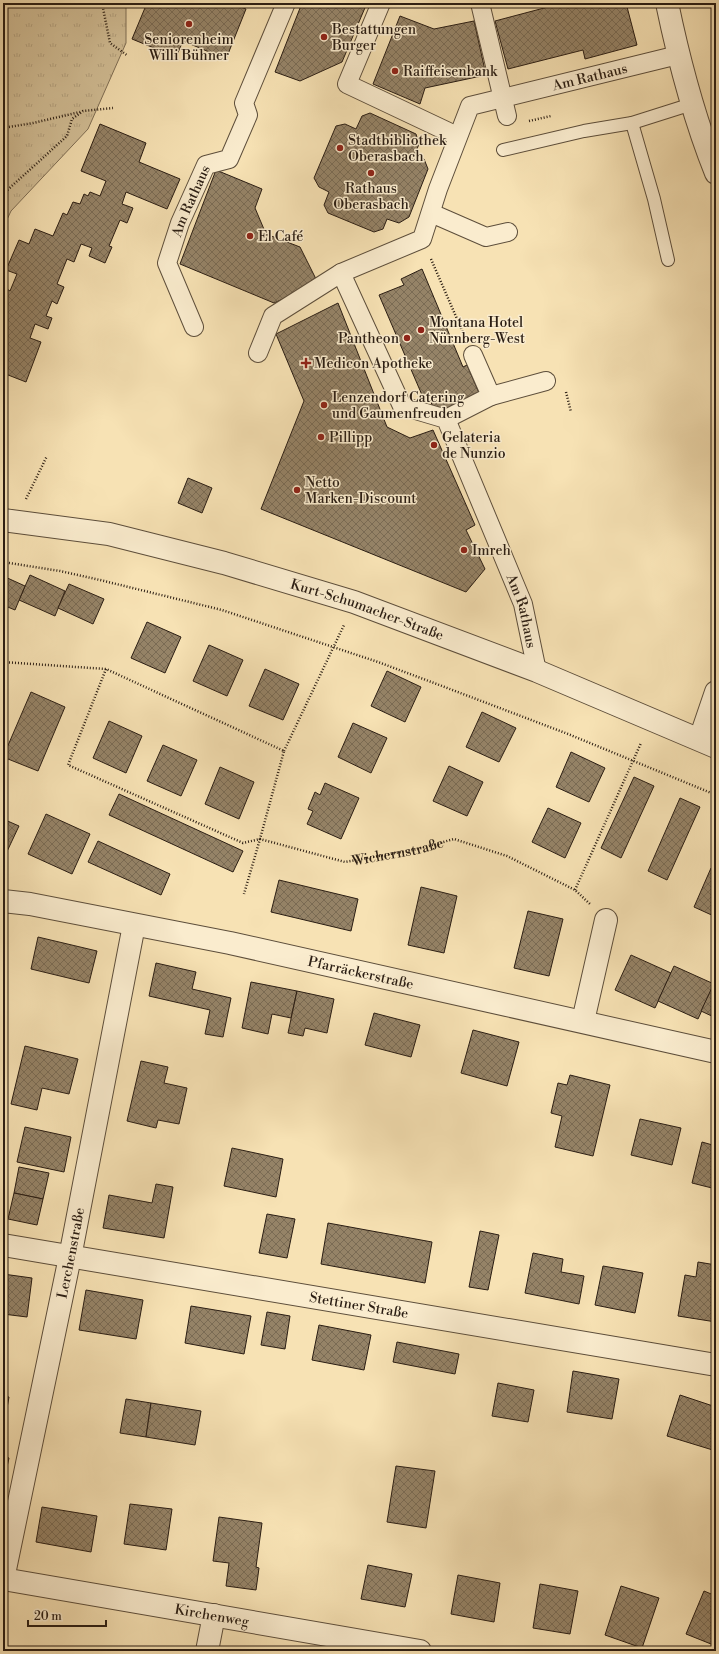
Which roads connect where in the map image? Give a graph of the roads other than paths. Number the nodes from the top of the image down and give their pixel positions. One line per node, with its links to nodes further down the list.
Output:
1 (286, 3): 17 (street, Am Rathaus)
2 (381, 3): 10 (street)
3 (480, 3): 6 (street)
4 (666, 3): 5 (street)
5 (678, 55): 6 (street, Am Rathaus); 7 (street)
6 (502, 98): 8 (street); 10 (street, Am Rathaus)
7 (692, 104): 9 (lane); 12 (street)
8 (507, 116)
9 (632, 123): 11 (lane); 15 (lane)
10 (457, 136): 13 (street, Am Rathaus)
11 (503, 150)
12 (716, 173)
13 (431, 213): 14 (street); 16 (street, Am Rathaus)
14 (508, 232)
15 (668, 260)
16 (341, 273): 18 (street); 22 (street)
17 (194, 327)
18 (258, 353)
19 (473, 355): 21 (street)
20 (546, 381): 21 (street)
21 (491, 396): 22 (street)
22 (446, 419): 24 (street, Am Rathaus)
23 (10, 521): 24 (street, Kurt-Schumacher-Straße)
24 (537, 671): 26 (street, Kurt-Schumacher-Straße)
25 (716, 692): 26 (street)
26 (708, 743)
27 (3, 901): 29 (street, Pfarräckerstraße)
28 (606, 920): 30 (street)
29 (134, 925): 30 (street, Pfarräckerstraße); 33 (street, Lerchenstraße)
30 (583, 1021): 31 (street, Pfarräckerstraße)
31 (716, 1052)
32 (3, 1245): 33 (street, Stettiner Straße)
33 (70, 1257): 34 (street, Stettiner Straße); 35 (street, Lerchenstraße)
34 (716, 1365)
35 (3, 1579): 36 (street, Kirchenweg)
36 (214, 1615): 37 (street); 38 (street, Kirchenweg)
37 (208, 1651)
38 (420, 1651)

